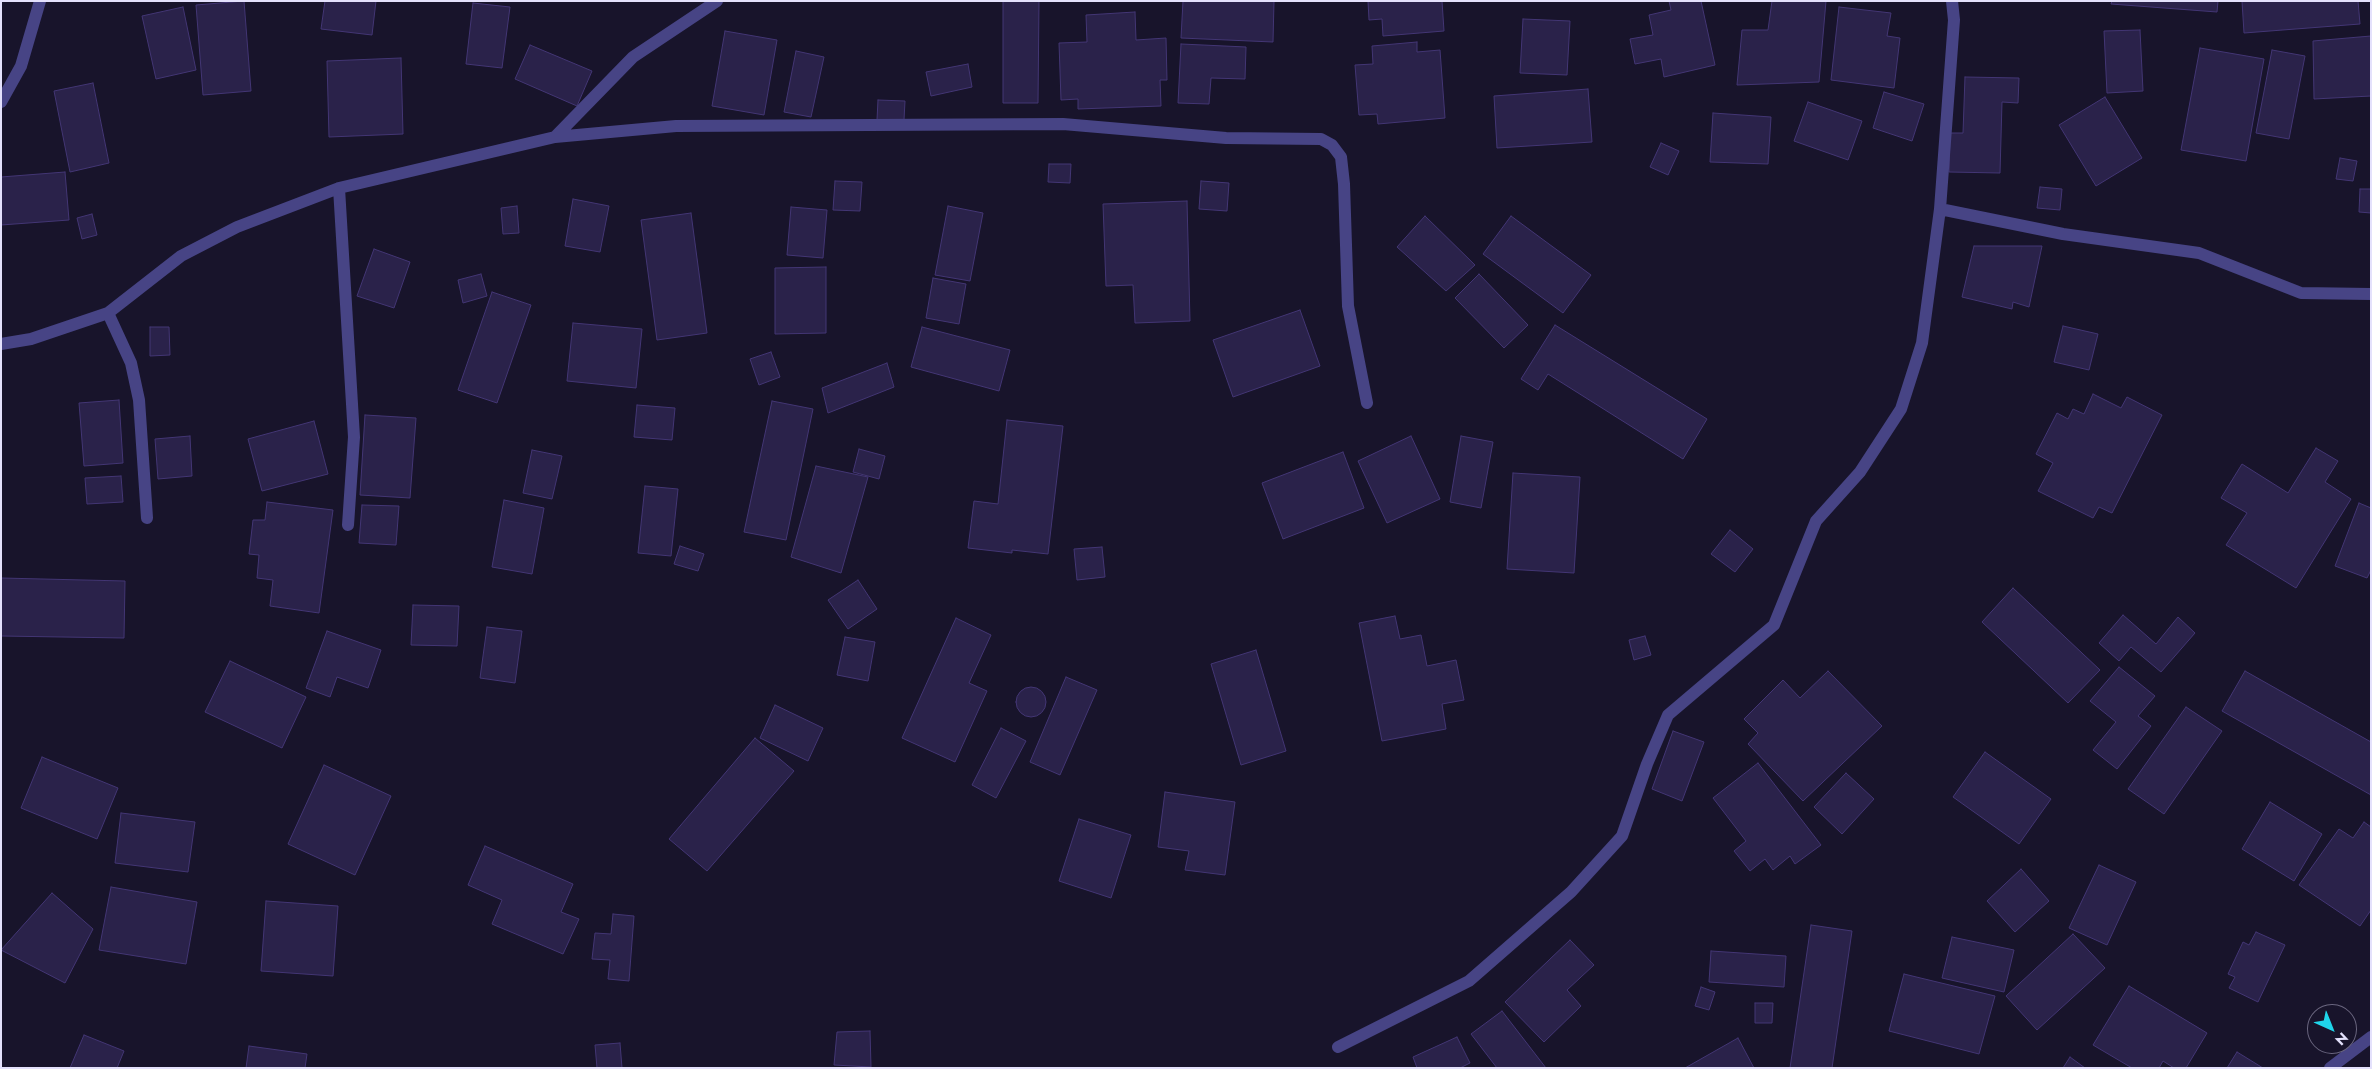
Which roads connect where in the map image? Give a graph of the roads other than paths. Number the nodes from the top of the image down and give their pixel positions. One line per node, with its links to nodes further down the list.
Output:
1 (40, 1): 4 (street)
2 (717, 1): 5 (street)
3 (1952, 1): 7 (street)
4 (1, 102)
5 (555, 138): 6 (street); 11 (street)
6 (339, 188): 9 (street); 13 (street)
7 (1940, 209): 8 (street); 15 (street)
8 (2371, 294)
9 (108, 313): 10 (street); 12 (street)
10 (1, 344)
11 (1367, 403)
12 (147, 518)
13 (348, 525)
14 (2371, 1037): 16 (street)
15 (1338, 1047)
16 (2330, 1068)

